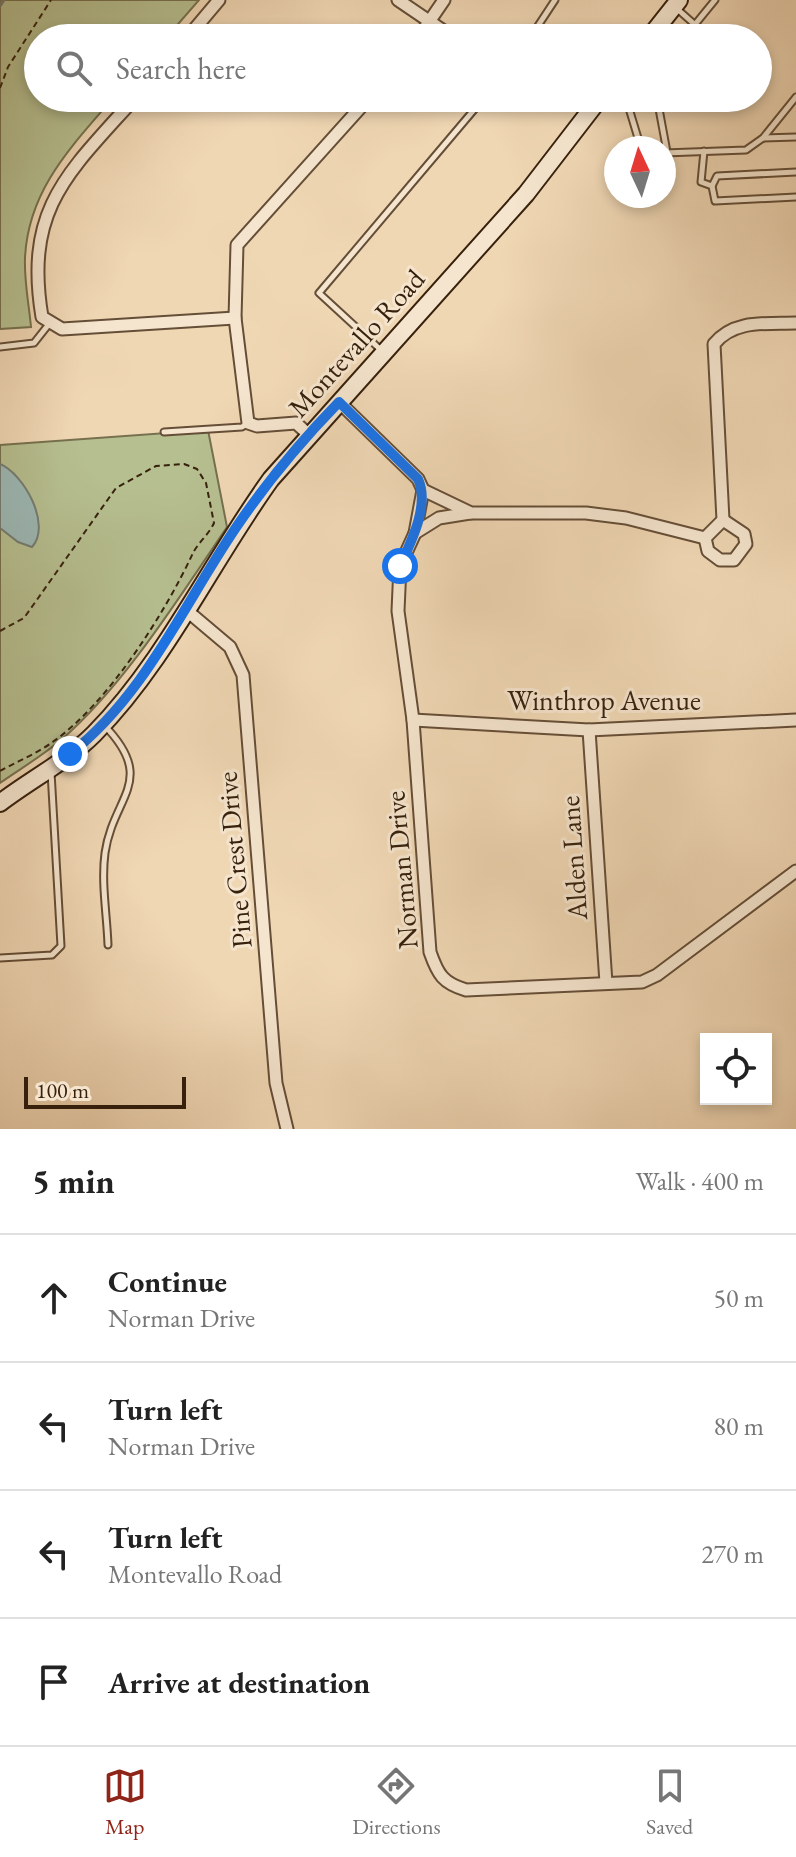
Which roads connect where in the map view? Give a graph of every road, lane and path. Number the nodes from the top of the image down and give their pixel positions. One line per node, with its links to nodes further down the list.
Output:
1 (51, 0): 10 (path)
2 (219, 0): 11 (street)
3 (398, 0): 8 (street)
4 (444, 0): 8 (street)
5 (555, 0): 14 (lane)
6 (715, 0): 9 (lane)
7 (676, 3): 9 (lane); 15 (main road)
8 (429, 21): 12 (street); 13 (street)
9 (693, 23)
10 (36, 24)
11 (199, 24)
12 (427, 24)
13 (433, 24)
14 (539, 24)
15 (660, 24)
16 (24, 42): 17 (path)
17 (0, 88)
18 (796, 97): 19 (lane)
19 (788, 107): 20 (lane); 30 (lane)
20 (796, 107)
21 (123, 112): 38 (street)
22 (356, 112): 36 (street)
23 (472, 112): 40 (lane)
24 (584, 112): 40 (main road, Montevallo Road)
25 (630, 112): 27 (lane)
26 (659, 112): 28 (lane)
27 (637, 136)
28 (663, 136)
29 (796, 137): 30 (lane)
30 (763, 138): 31 (lane)
31 (704, 151): 32 (lane); 34 (lane)
32 (676, 152)
33 (796, 172): 34 (lane)
34 (712, 186): 35 (lane)
35 (796, 197)
36 (235, 318): 38 (street); 42 (street)
37 (796, 323): 47 (street)
38 (49, 324): 39 (lane)
39 (0, 347)
40 (382, 351): 41 (main road, Montevallo Road)
41 (339, 402): 44 (main road, Montevallo Road); 45 (street)
42 (248, 423): 43 (lane); 44 (street)
43 (164, 432)
44 (308, 434): 50 (main road, Montevallo Road)
45 (423, 490): 46 (street); 48 (street, Norman Drive)
46 (471, 513): 48 (street); 49 (street)
47 (723, 520): 49 (street); 49 (street)
48 (415, 533): 52 (street, Norman Drive)
49 (705, 538)
50 (185, 609): 54 (main road, Montevallo Road); 63 (street, Pine Crest Drive)
51 (0, 631): 57 (path)
52 (413, 720): 55 (street, Winthrop Avenue); 62 (street, Norman Drive)
53 (796, 720): 55 (street, Winthrop Avenue)
54 (103, 724): 56 (main road, Montevallo Road); 60 (lane)
55 (589, 730): 62 (street, Alden Lane)
56 (50, 767): 58 (main road, Montevallo Road); 61 (lane)
57 (0, 771)
58 (0, 803)
59 (796, 871): 62 (street, Norman Drive)
60 (108, 945)
61 (0, 958)
62 (606, 983)
63 (287, 1129)

